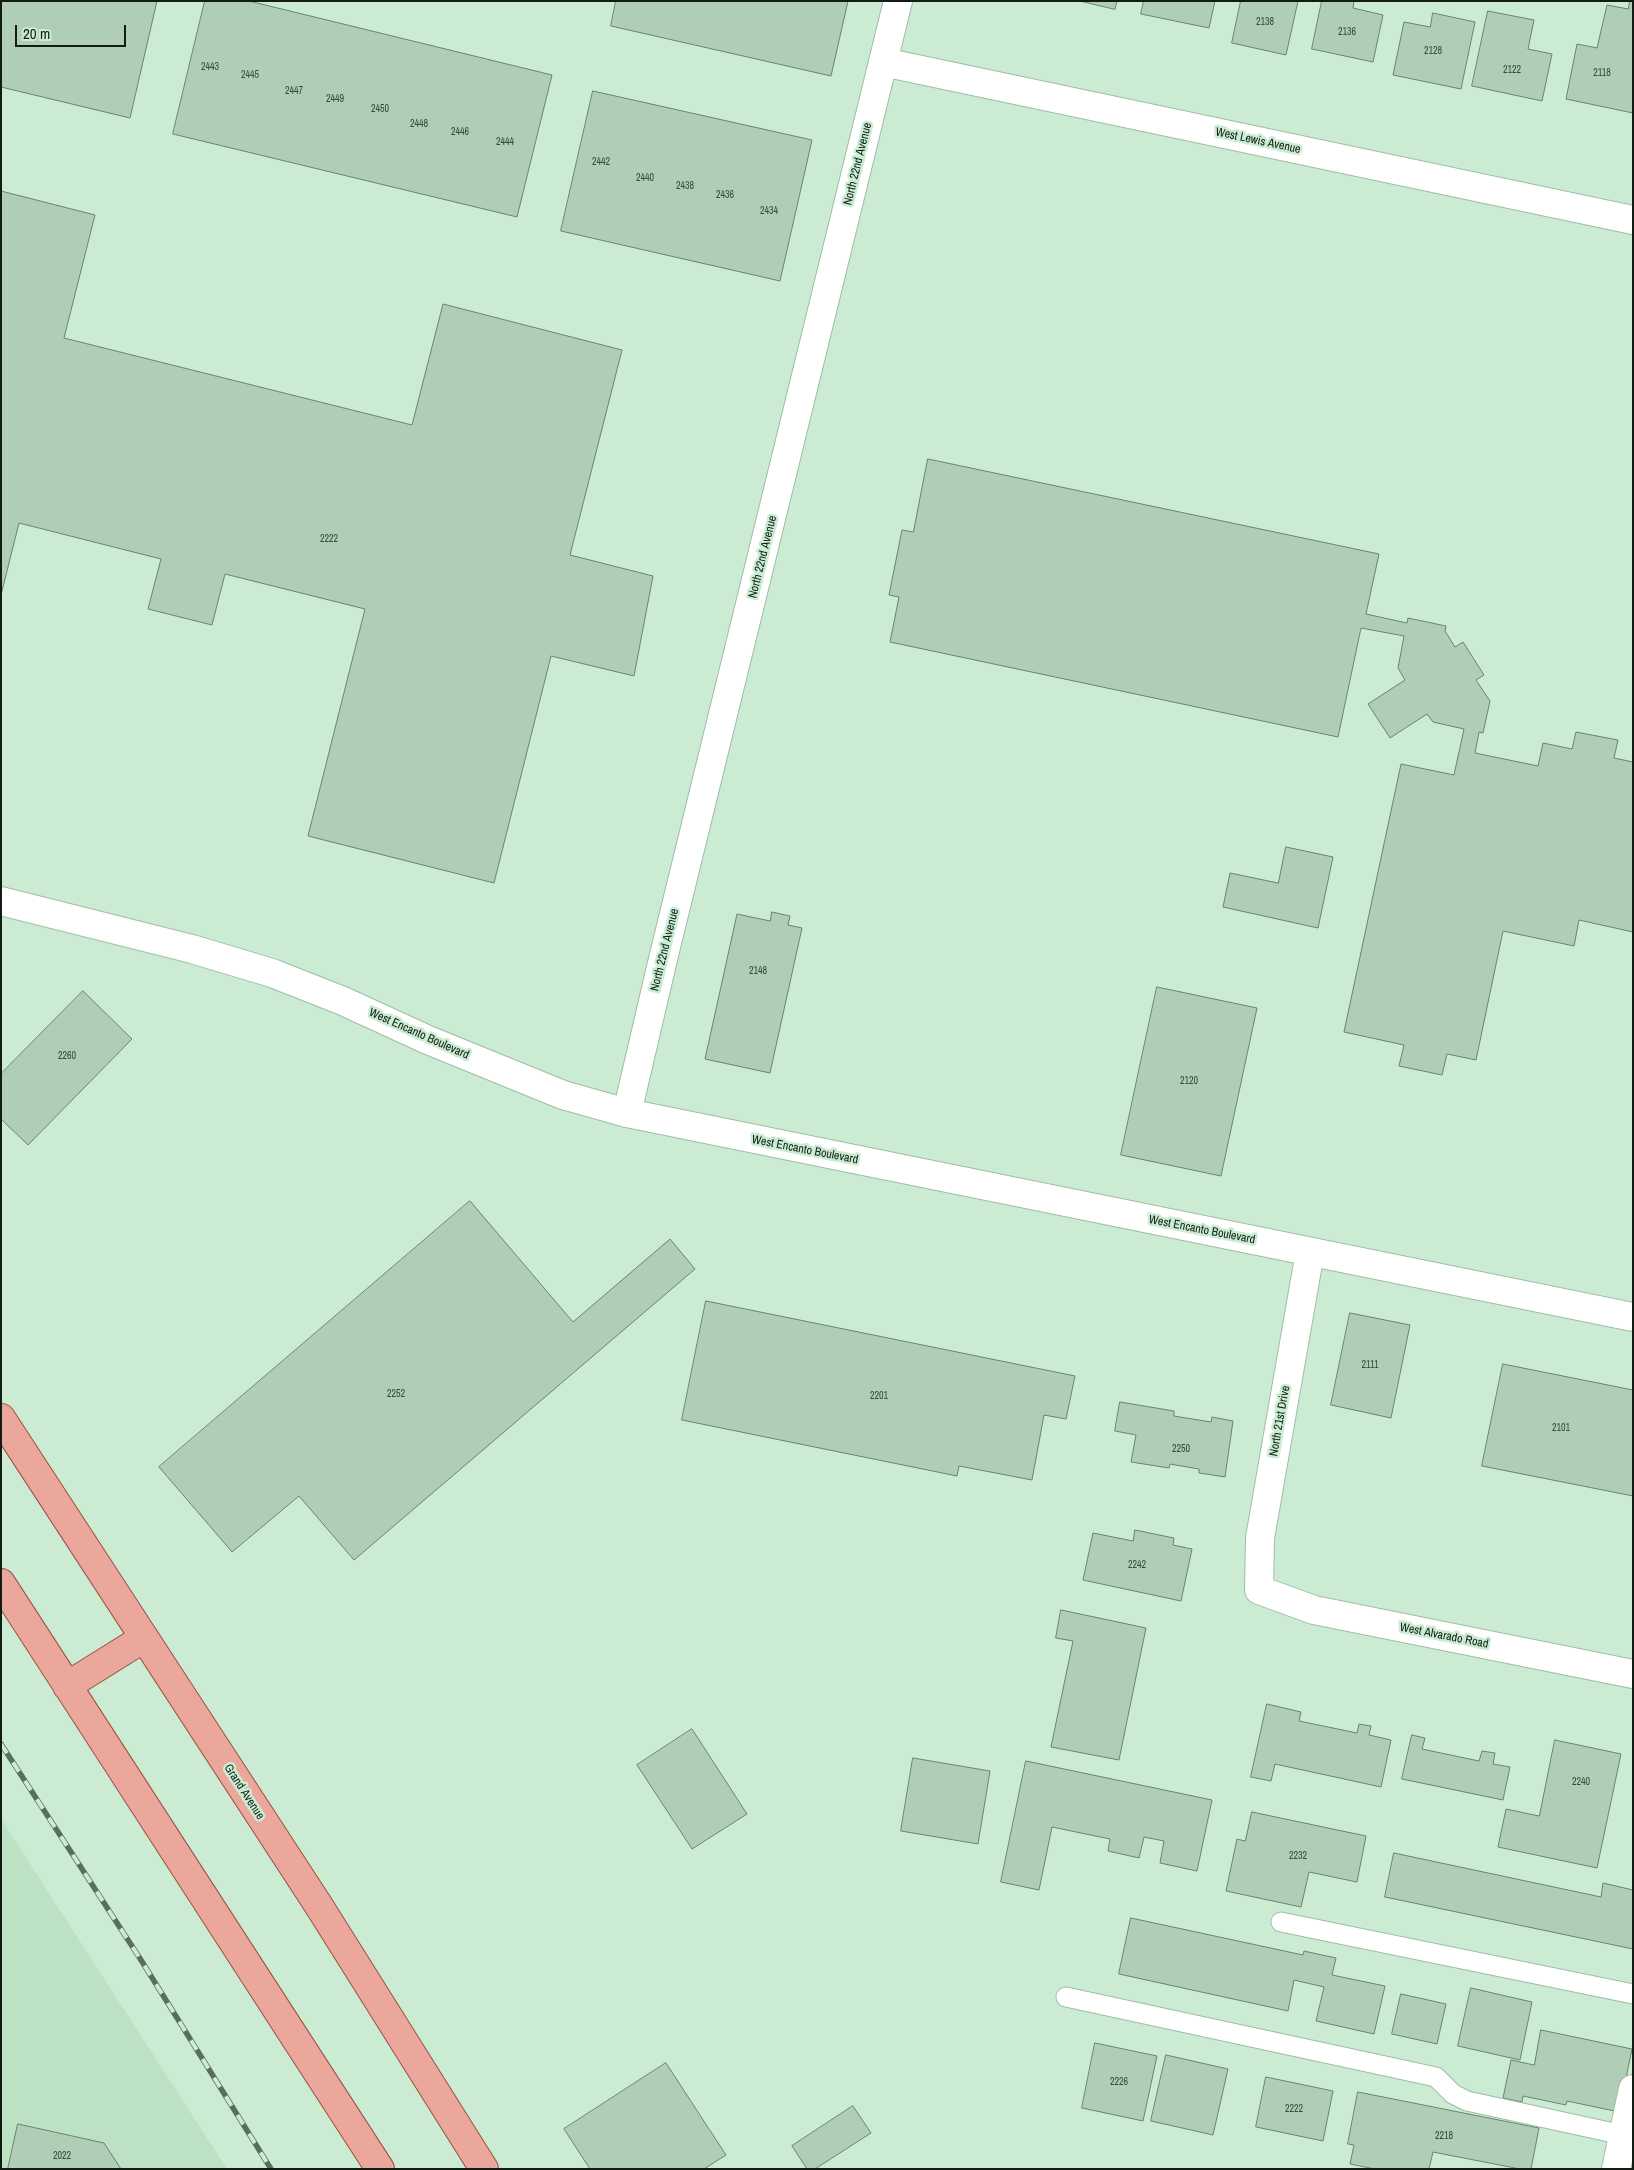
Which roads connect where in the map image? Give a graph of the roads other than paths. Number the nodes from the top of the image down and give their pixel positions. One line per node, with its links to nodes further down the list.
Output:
1 (898, 1): 2 (street, North 22nd Avenue)
2 (883, 62): 3 (street, West Lewis Avenue); 5 (street, North 22nd Avenue)
3 (1633, 220)
4 (1, 901): 5 (street, West Encanto Boulevard)
5 (627, 1113): 6 (street, West Encanto Boulevard)
6 (1310, 1252): 7 (street, West Encanto Boulevard); 10 (street, North 21st Drive)
7 (1633, 1317)
8 (1, 1418): 11 (main road, Grand Avenue)
9 (1, 1582): 13 (main road)
10 (1259, 1590): 12 (street, West Alvarado Road)
11 (144, 1638): 13 (main road); 20 (main road, Grand Avenue)
12 (1633, 1674)
13 (67, 1686): 19 (main road)
14 (1281, 1922): 15 (lane)
15 (1633, 1994)
16 (1066, 1997): 18 (lane)
17 (1633, 2089): 18 (street)
18 (1623, 2135): 21 (street)
19 (380, 2169)
20 (484, 2169)
21 (1616, 2169)

